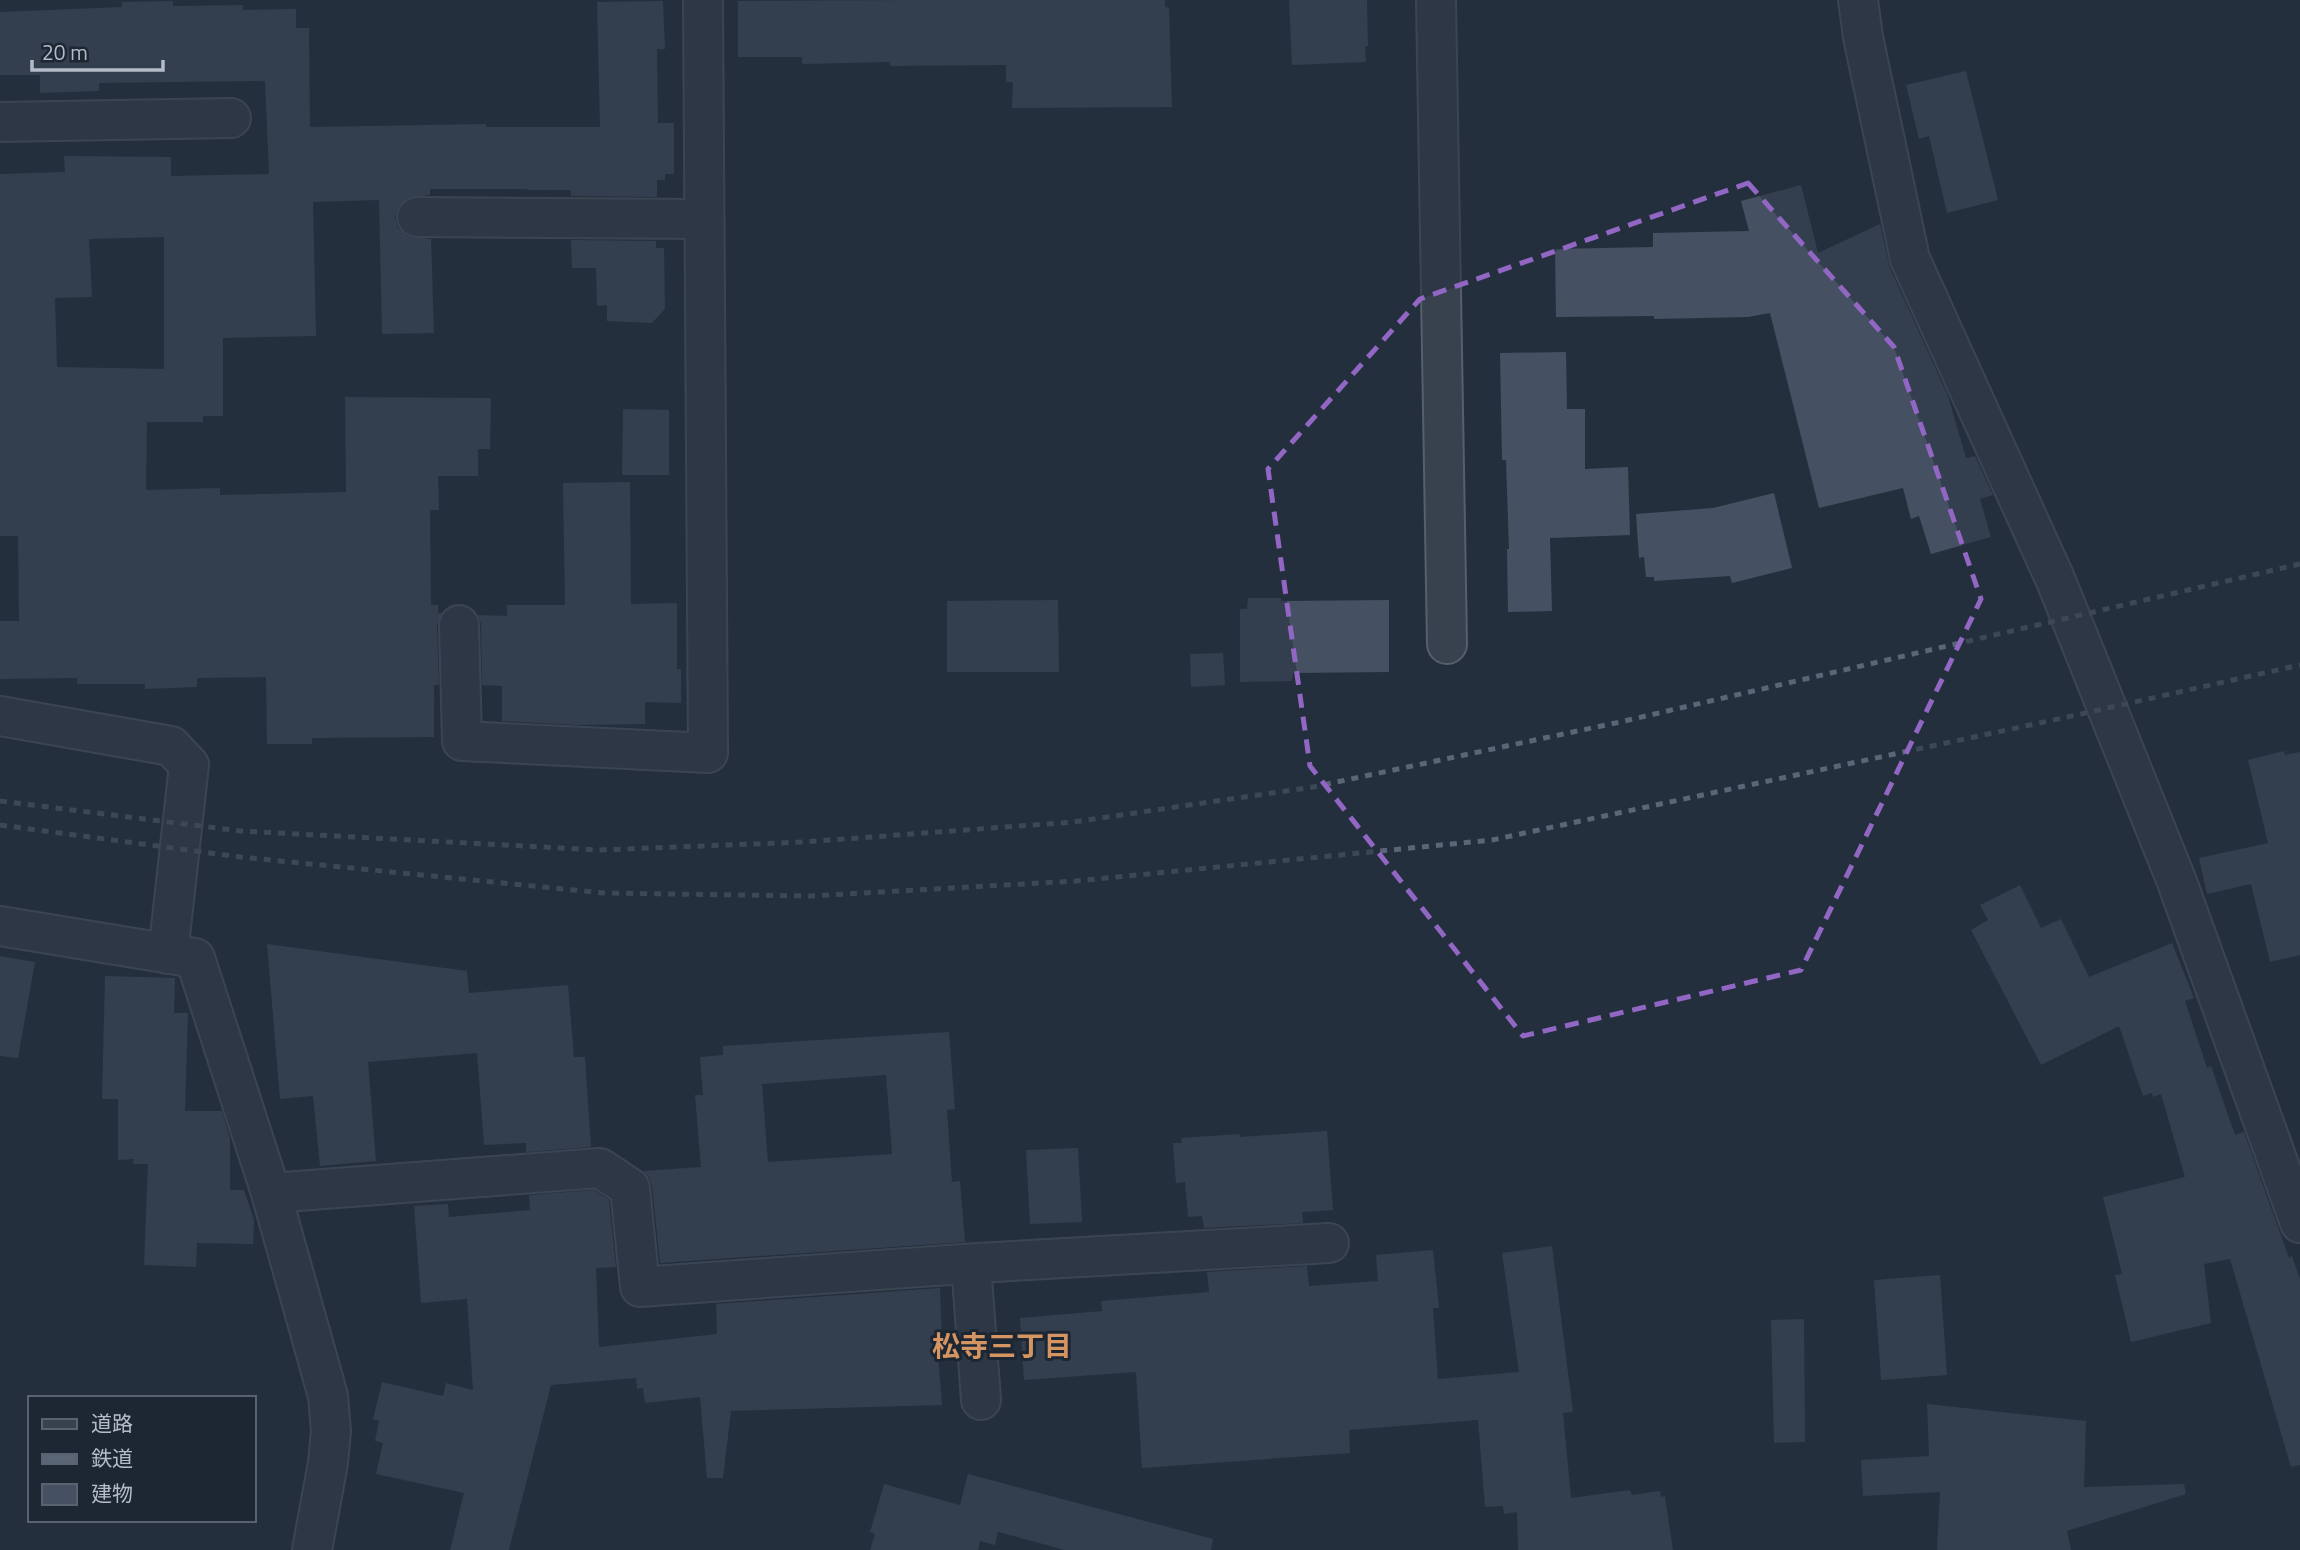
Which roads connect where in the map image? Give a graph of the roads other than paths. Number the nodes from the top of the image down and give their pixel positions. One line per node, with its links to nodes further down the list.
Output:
1 (703, 0): 7 (street)
2 (1436, 0): 9 (street)
3 (1858, 0): 14 (street)
4 (230, 118): 5 (street)
5 (0, 122)
6 (417, 217): 7 (street)
7 (704, 219): 8 (street)
8 (459, 625)
9 (1447, 644)
10 (0, 716): 12 (street)
11 (0, 926): 12 (street)
12 (168, 954): 13 (street)
13 (271, 1193): 16 (street); 18 (street)
14 (2300, 1223)
15 (1329, 1242): 16 (street)
16 (971, 1264): 17 (street)
17 (981, 1400)
18 (312, 1550)

